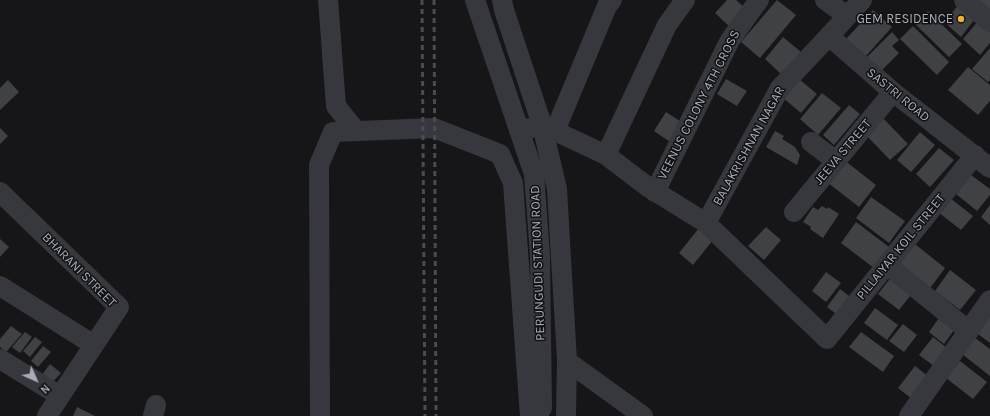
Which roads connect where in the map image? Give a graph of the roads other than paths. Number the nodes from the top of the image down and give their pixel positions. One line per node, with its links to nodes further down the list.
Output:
1 (328, 0): 15 (street)
2 (475, 0): 16 (street, PERUNGUDI STATION ROAD)
3 (502, 0): 14 (street, PERUNGUDI STATION ROAD)
4 (612, 0): 14 (street)
5 (685, 0): 18 (street)
6 (759, 0): 25 (street, VEENUS COLONY 4TH CROSS)
7 (825, 0): 10 (street)
8 (862, 0): 10 (street)
9 (964, 0): 11 (street)
10 (847, 16): 12 (street)
11 (990, 22)
12 (828, 36): 13 (street, SASTRI ROAD); 27 (street, BALAKRISHNAN NAGAR)
13 (893, 92): 19 (street, SASTRI ROAD); 20 (street, JEEVA STREET)
14 (548, 128): 16 (street); 18 (street); 34 (street, PERUNGUDI STATION ROAD)
15 (356, 131): 23 (street); 37 (street)
16 (519, 131): 22 (street, PERUNGUDI STATION ROAD)
17 (811, 142): 20 (street)
18 (606, 155): 25 (street)
19 (975, 155): 21 (street, SASTRI ROAD); 28 (street, PILLAIYAR KOIL STREET)
20 (836, 161): 26 (street, JEEVA STREET)
21 (990, 168)
22 (534, 174): 23 (street); 39 (street, PERUNGUDI STATION ROAD)
23 (513, 182): 38 (street)
24 (0, 192): 32 (street, BHARANI STREET)
25 (655, 192): 27 (street)
26 (794, 212)
27 (706, 223): 28 (street, PILLAIYAR KOIL STREET)
28 (887, 265): 31 (street)
29 (0, 286): 32 (street)
30 (990, 300): 31 (street)
31 (969, 331): 42 (street)
32 (94, 345): 35 (street, BHARANI STREET)
33 (0, 359): 35 (street)
34 (567, 361): 40 (street, PERUNGUDI STATION ROAD); 41 (street)
35 (60, 396): 36 (street, BHARANI STREET)
36 (47, 416)
37 (320, 416)
38 (530, 416)
39 (542, 416)
40 (566, 416)
41 (643, 416)
42 (909, 416)

